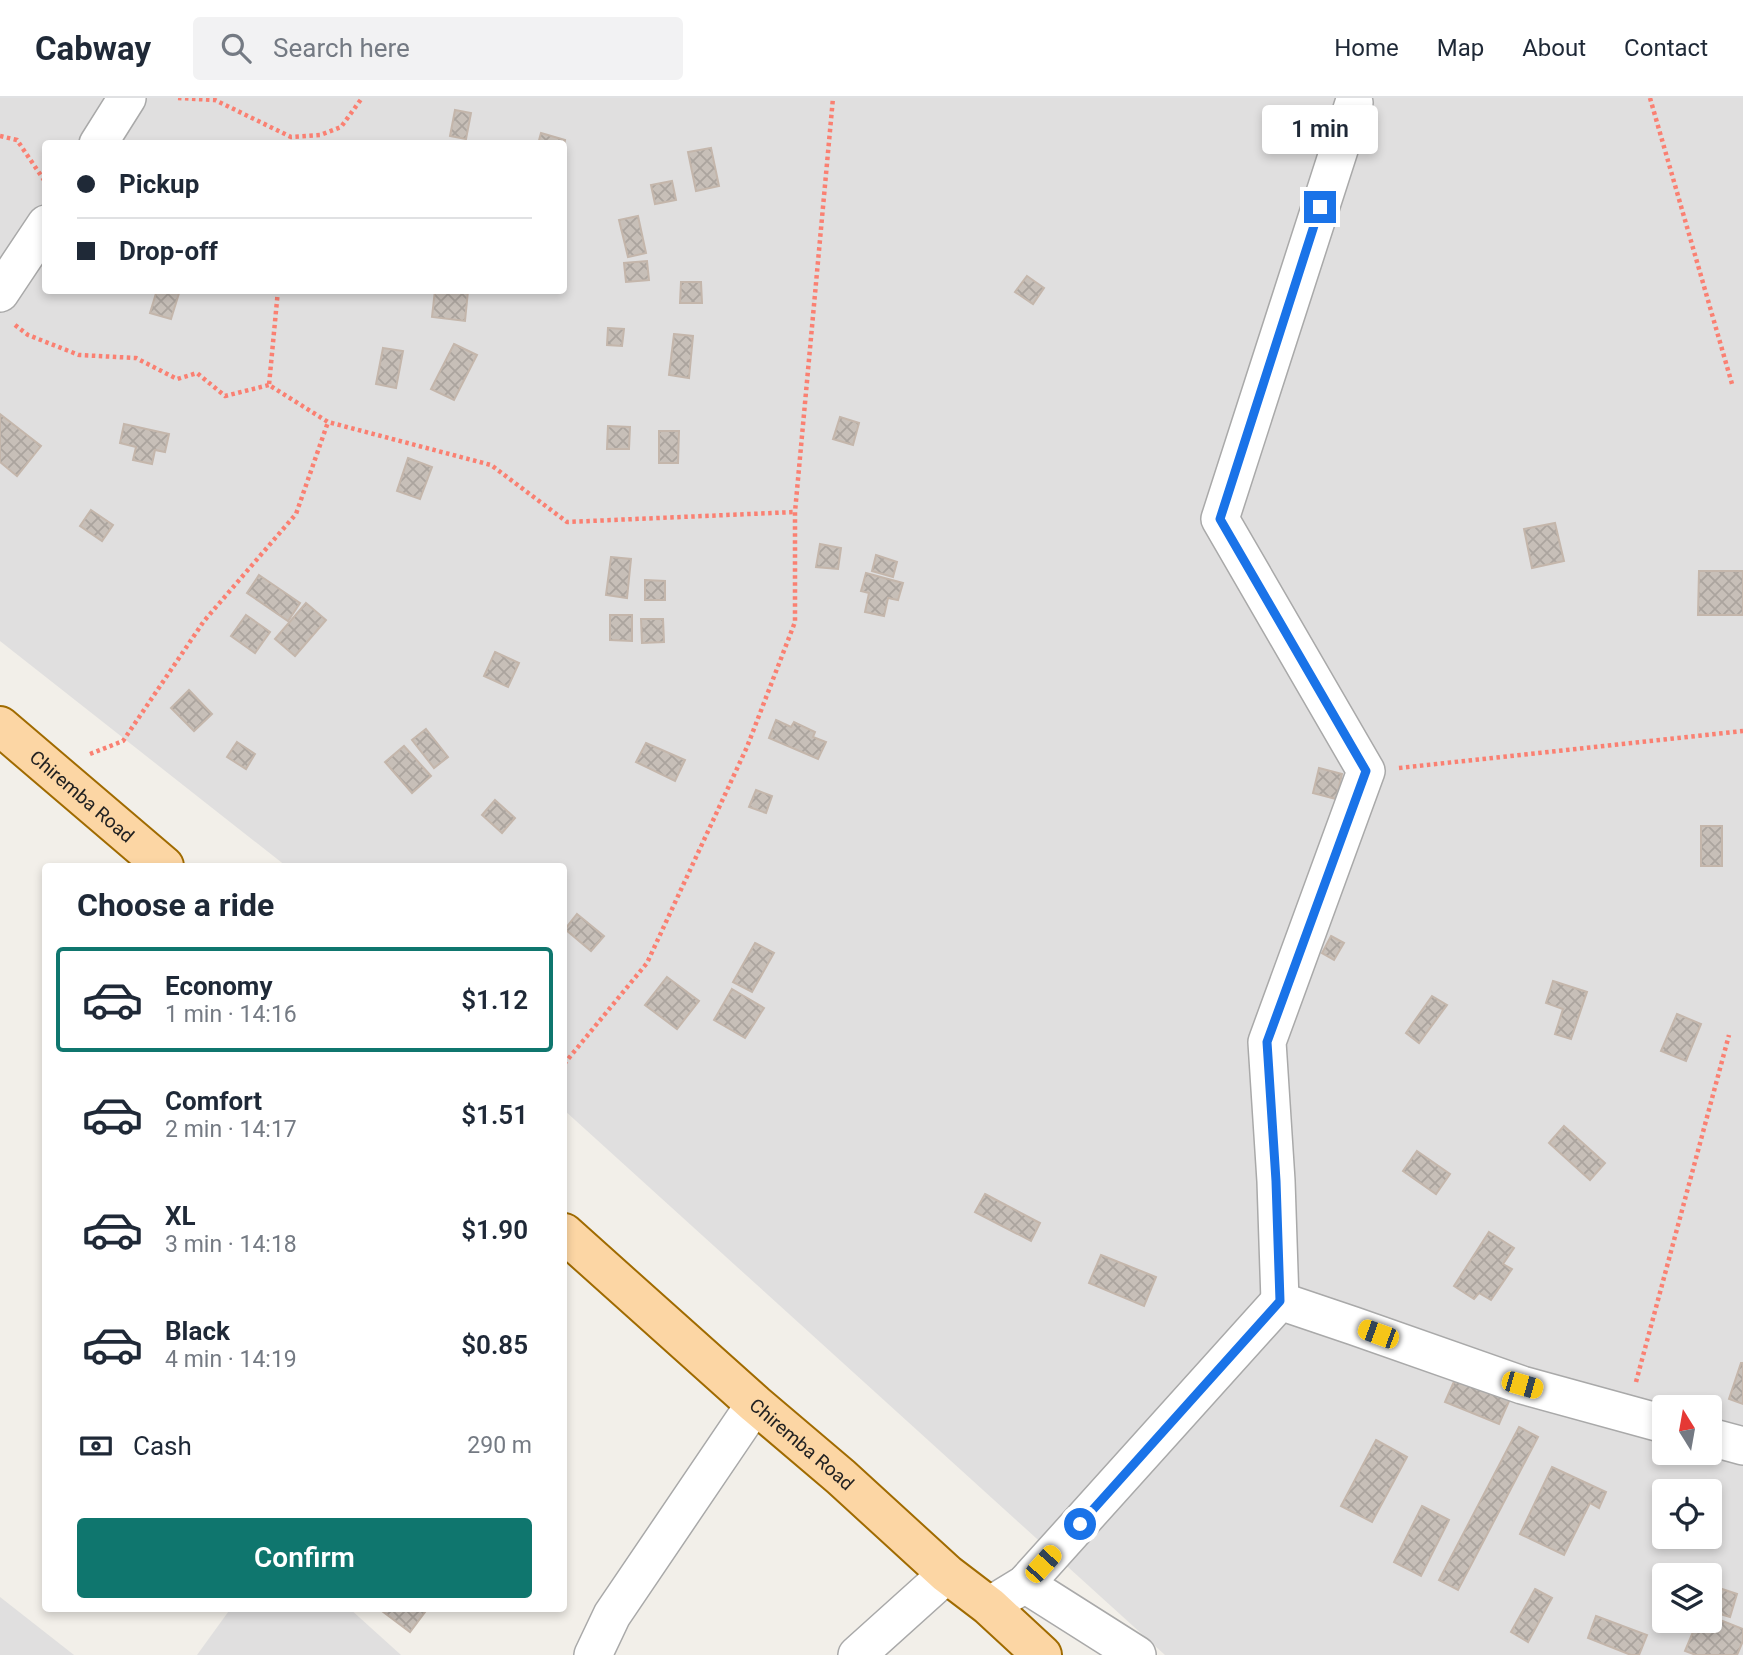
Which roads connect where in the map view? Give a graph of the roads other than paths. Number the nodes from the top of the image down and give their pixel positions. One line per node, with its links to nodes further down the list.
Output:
1 (127, 98): 3 (street)
2 (1354, 103): 9 (street)
3 (100, 140)
4 (42, 232): 5 (street)
5 (5, 307)
6 (0, 726): 7 (main road, Chiremba Road)
7 (160, 863)
8 (567, 1236): 10 (main road, Chiremba Road)
9 (1280, 1301): 11 (street); 15 (street)
10 (755, 1404): 14 (main road, Chiremba Road); 17 (street)
11 (1652, 1421)
12 (1722, 1440): 13 (street)
13 (1743, 1446)
14 (947, 1574): 16 (main road, Chiremba Road); 18 (street)
15 (1025, 1584): 16 (street); 20 (street)
16 (989, 1606): 19 (main road, Chiremba Road)
17 (593, 1655)
18 (857, 1655)
19 (1042, 1655)
20 (1137, 1655)

